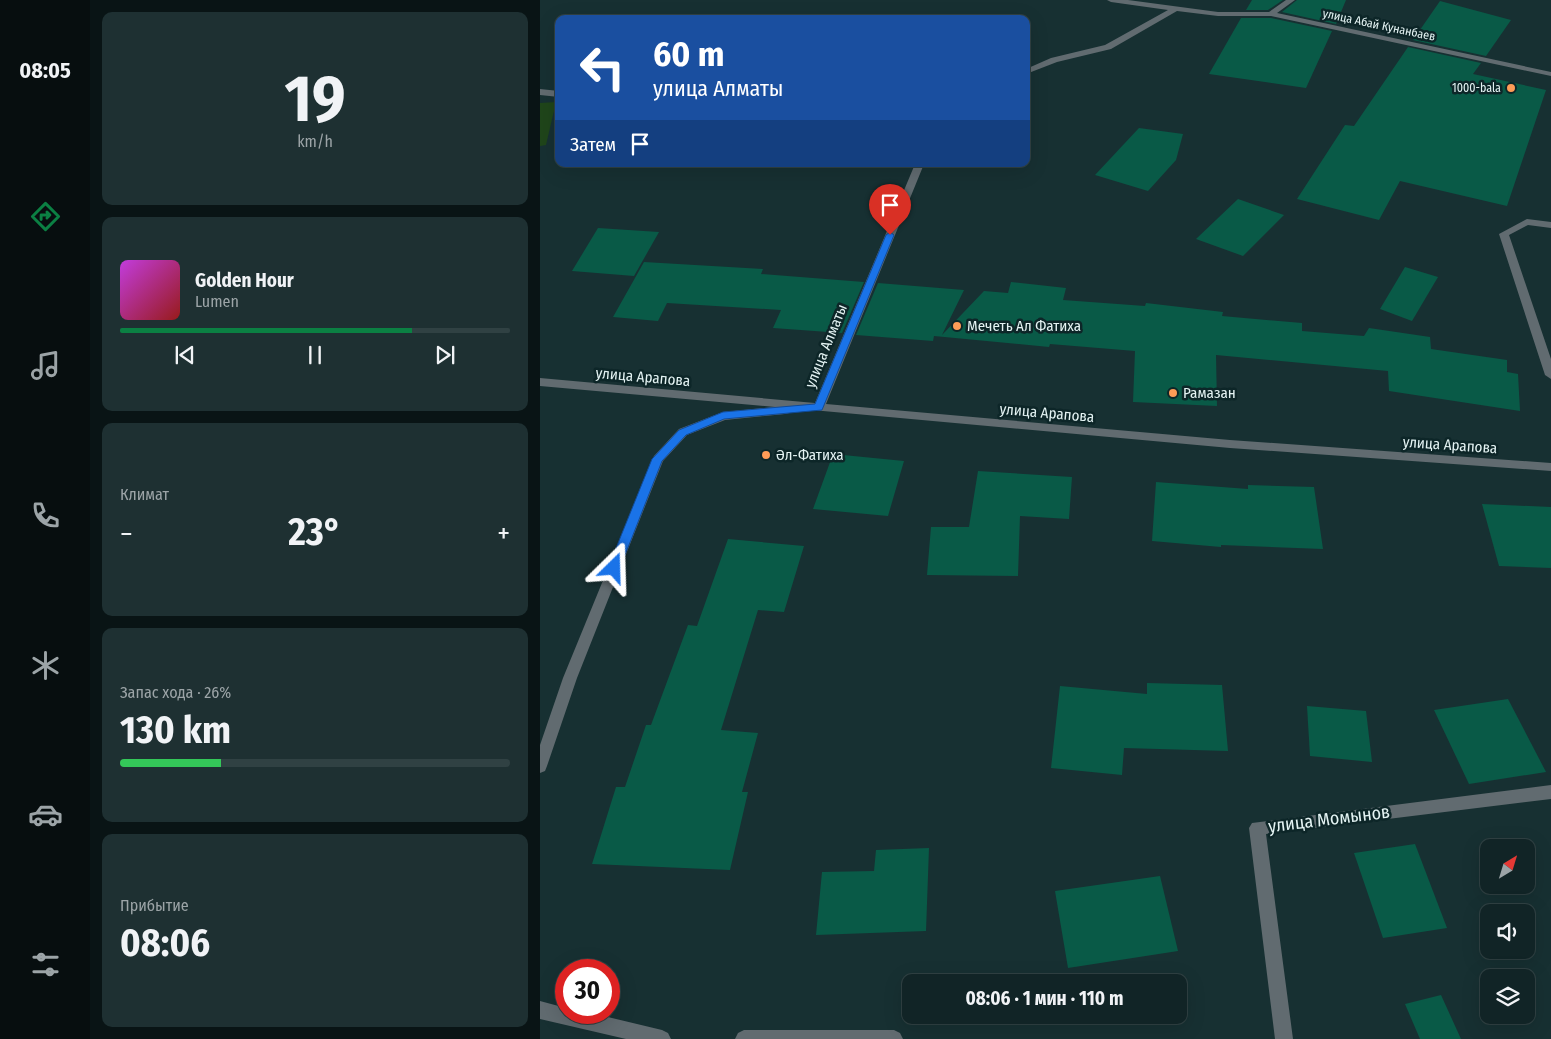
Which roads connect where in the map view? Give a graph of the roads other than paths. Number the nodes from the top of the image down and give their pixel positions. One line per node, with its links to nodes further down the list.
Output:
1 (1111, 0): 3 (street, улица Абай Кунанбаев)
2 (1291, 0): 4 (street)
3 (1175, 9): 4 (street, улица Абай Кунанбаев); 5 (street)
4 (1271, 14): 6 (street, улица Абай Кунанбаев)
5 (1030, 70)
6 (1551, 74)
7 (540, 92): 8 (street)
8 (555, 94)
9 (918, 167): 13 (street, улица Алматы)
10 (1551, 224): 11 (street)
11 (1551, 375)
12 (540, 382): 13 (street, улица Арапова)
13 (818, 407): 14 (street, улица Арапова); 15 (street, улица Алматы)
14 (1551, 467)
15 (540, 766)
16 (1551, 792): 21 (street, улица Момынов)
17 (540, 1010): 18 (street)
18 (662, 1039)
19 (744, 1039): 20 (street)
20 (894, 1039)
21 (1284, 1039)

